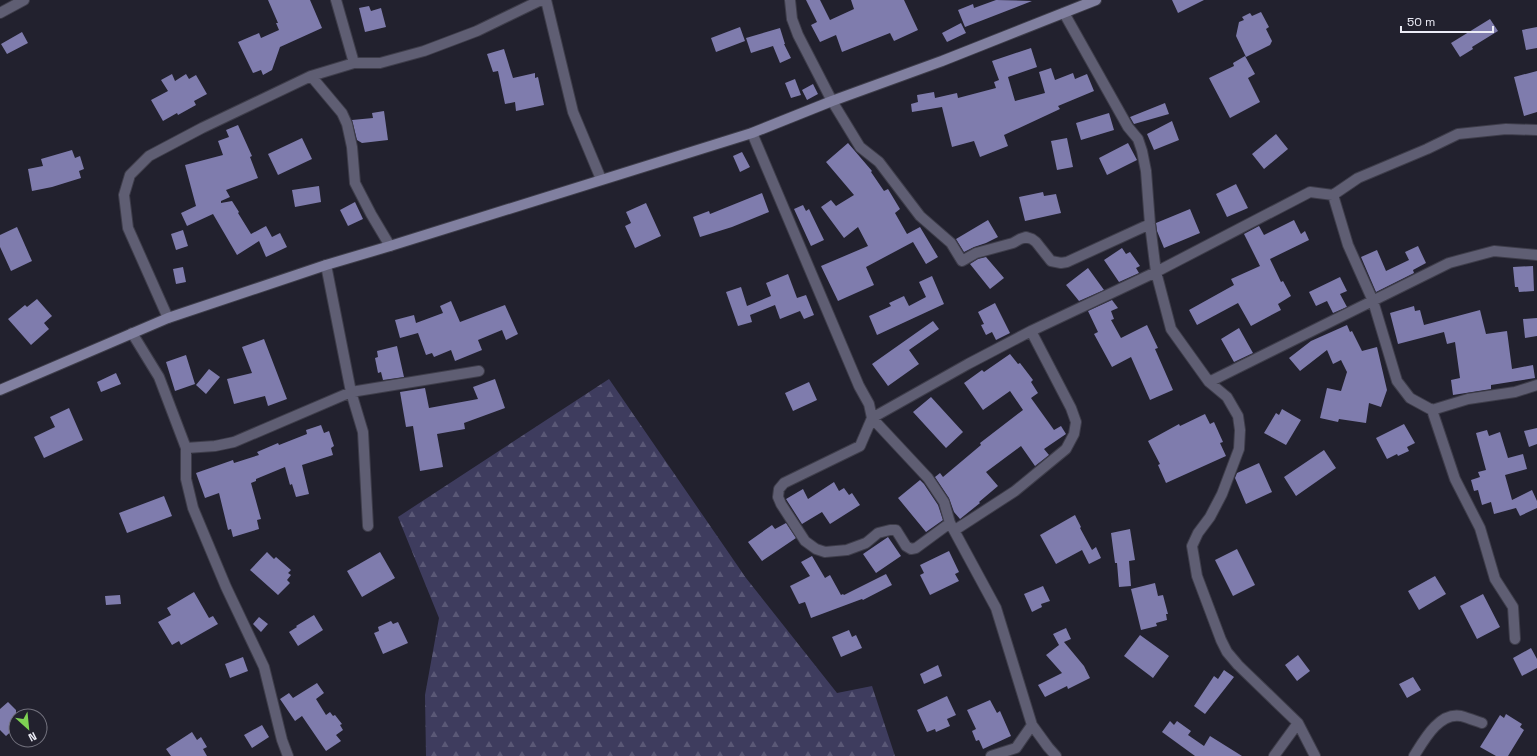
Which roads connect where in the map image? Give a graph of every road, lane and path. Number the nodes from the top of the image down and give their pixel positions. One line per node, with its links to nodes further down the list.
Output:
1 (24, 0): 7 (street)
2 (336, 0): 9 (street)
3 (541, 0): 9 (street)
4 (546, 0): 14 (street)
5 (790, 0): 11 (street)
6 (1096, 0): 8 (street)
7 (0, 12)
8 (1064, 13): 11 (street); 16 (street)
9 (354, 63): 10 (street)
10 (311, 76): 17 (street); 22 (street)
11 (832, 101): 13 (street); 16 (street)
12 (1537, 130): 15 (street)
13 (752, 133): 14 (street); 31 (street)
14 (601, 179): 17 (street)
15 (1332, 195): 20 (street); 21 (street)
16 (1150, 224): 20 (street)
17 (390, 246): 19 (street)
18 (1537, 255): 21 (street)
19 (326, 265): 22 (street); 29 (street)
20 (1156, 272): 23 (street); 26 (street)
21 (1373, 301): 26 (street); 30 (street)
22 (168, 318): 24 (street)
23 (1031, 331): 31 (street); 34 (street)
24 (132, 333): 28 (street); 32 (street)
25 (479, 371): 29 (street)
26 (1209, 382): 36 (street)
27 (1537, 385): 30 (street)
28 (0, 390)
29 (351, 392): 32 (street); 33 (street)
30 (1432, 410): 35 (street)
31 (872, 418): 34 (street); 34 (street)
32 (186, 448): 39 (street)
33 (368, 526)
34 (953, 526): 38 (street)
35 (1515, 639)
36 (1298, 723): 42 (street); 43 (street)
37 (1482, 723): 44 (street)
38 (1032, 725): 40 (street); 41 (street)
39 (288, 756)
40 (991, 756)
41 (1056, 756)
42 (1274, 756)
43 (1315, 756)
44 (1414, 756)

